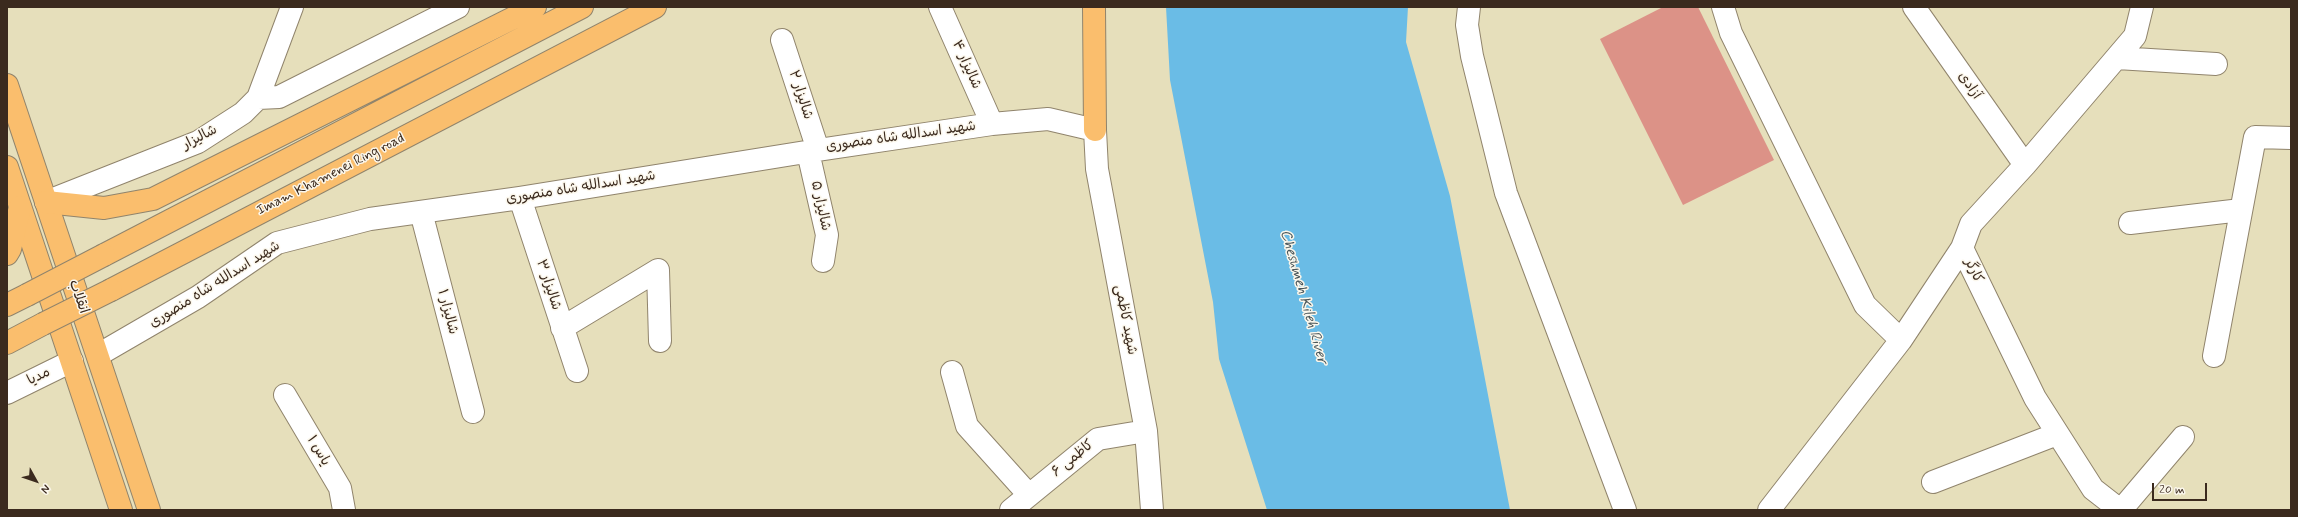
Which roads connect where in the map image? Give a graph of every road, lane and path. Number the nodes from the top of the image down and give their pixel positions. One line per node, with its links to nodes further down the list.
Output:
1 (292, 7): 16 (street, شالیزار)
2 (458, 7): 16 (street)
3 (535, 7): 24 (main road)
4 (582, 7): 32 (main road, bridge)
5 (655, 7): 36 (main road, Imam Khamenei Ring road, bridge)
6 (940, 7): 17 (street, شالیزار ۴)
7 (1094, 7): 18 (main road)
8 (1469, 7): 55 (street)
9 (1723, 7): 34 (street)
10 (1914, 7): 21 (street, آزادی)
11 (2142, 7): 13 (street, کارگر)
12 (782, 40): 20 (street, شالیزار ۲)
13 (2117, 58): 14 (street); 21 (street, کارگر)
14 (2216, 64)
15 (7, 85): 24 (main road, انقلاب)
16 (258, 98): 24 (street, شالیزار)
17 (992, 124): 18 (street, شهید اسدالله شاه منصوری); 20 (street, شهید اسدالله شاه منصوری)
18 (1095, 130): 45 (street, شهید کاظمی)
19 (2291, 138): 26 (street)
20 (813, 151): 23 (street, شهید اسدالله شاه منصوری); 31 (street, شالیزار ۵)
21 (2025, 165): 29 (street, کارگر)
22 (7, 167): 25 (main road, انقلاب)
23 (520, 198): 27 (street, شهید اسدالله شاه منصوری); 33 (street, شالیزار ۳)
24 (46, 202): 37 (main road, انقلاب)
25 (20, 207): 30 (main road); 39 (main road, انقلاب)
26 (2241, 210): 28 (street); 38 (street)
27 (421, 212): 37 (street, شهید اسدالله شاه منصوری); 44 (street, شالیزار ۱)
28 (2130, 223)
29 (1962, 248): 34 (street); 46 (street, کارگر)
30 (8, 251)
31 (823, 261)
32 (7, 305)
33 (562, 328): 35 (street); 40 (street, شالیزار ۳)
34 (1901, 340): 56 (street)
35 (660, 341)
36 (7, 343)
37 (98, 355): 51 (main road, انقلاب)
38 (2214, 356)
39 (72, 361): 42 (street, مدیا); 50 (main road, انقلاب)
40 (577, 372)
41 (952, 372): 49 (street)
42 (7, 393)
43 (285, 395): 52 (street, یاس ۱)
44 (473, 412)
45 (1146, 431): 49 (street, کاظمی ۶); 54 (street, شهید کاظمی)
46 (2057, 434): 48 (street); 57 (street, کارگر)
47 (2183, 437): 57 (street)
48 (1933, 482)
49 (1029, 495): 53 (street, کاظمی ۶)
50 (121, 510)
51 (149, 510)
52 (344, 510)
53 (1011, 510)
54 (1152, 510)
55 (1625, 510)
56 (1769, 510)
57 (2120, 510)

